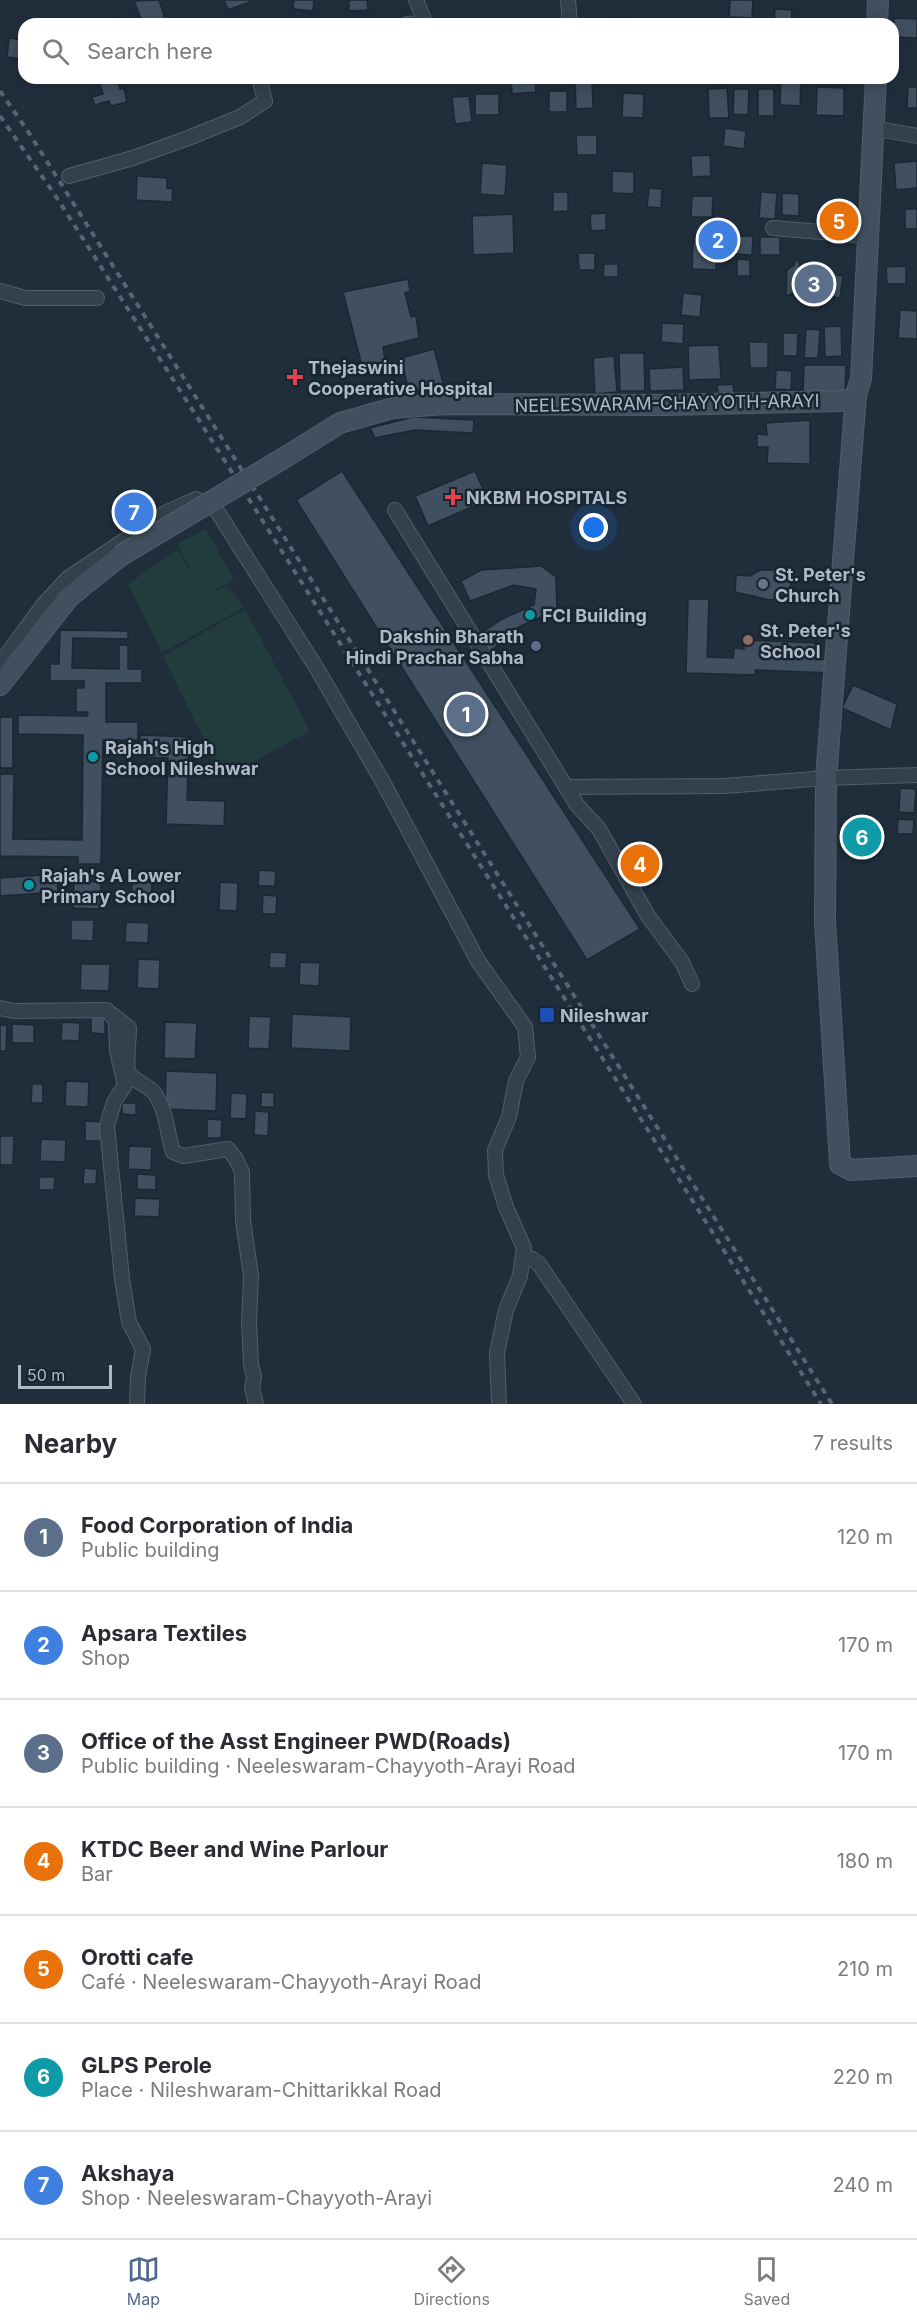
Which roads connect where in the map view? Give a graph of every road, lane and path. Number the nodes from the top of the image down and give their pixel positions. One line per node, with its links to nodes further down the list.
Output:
1 (416, 0): 4 (street)
2 (568, 0): 5 (street)
3 (878, 0): 6 (main road)
4 (423, 18)
5 (570, 18)
6 (877, 18)
7 (262, 84): 11 (street)
8 (876, 84): 9 (main road)
9 (875, 134): 10 (street); 13 (main road)
10 (917, 136)
11 (69, 176)
12 (773, 228): 13 (street)
13 (869, 236): 16 (main road)
14 (0, 291): 15 (street)
15 (97, 298)
16 (856, 395): 19 (main road, NEELESWARAM-CHAYYOTH-ARAYI, bridge); 21 (main road)
17 (395, 510): 22 (street)
18 (0, 664): 27 (street)
19 (0, 685)
20 (917, 775): 21 (street)
21 (826, 778): 22 (street); 26 (main road)
22 (566, 787): 23 (street)
23 (692, 984)
24 (0, 1008): 25 (street)
25 (109, 1013): 28 (street); 29 (street)
26 (917, 1166)
27 (524, 1258): 30 (street); 31 (street)
28 (137, 1404)
29 (256, 1404)
30 (499, 1404)
31 (634, 1404)

